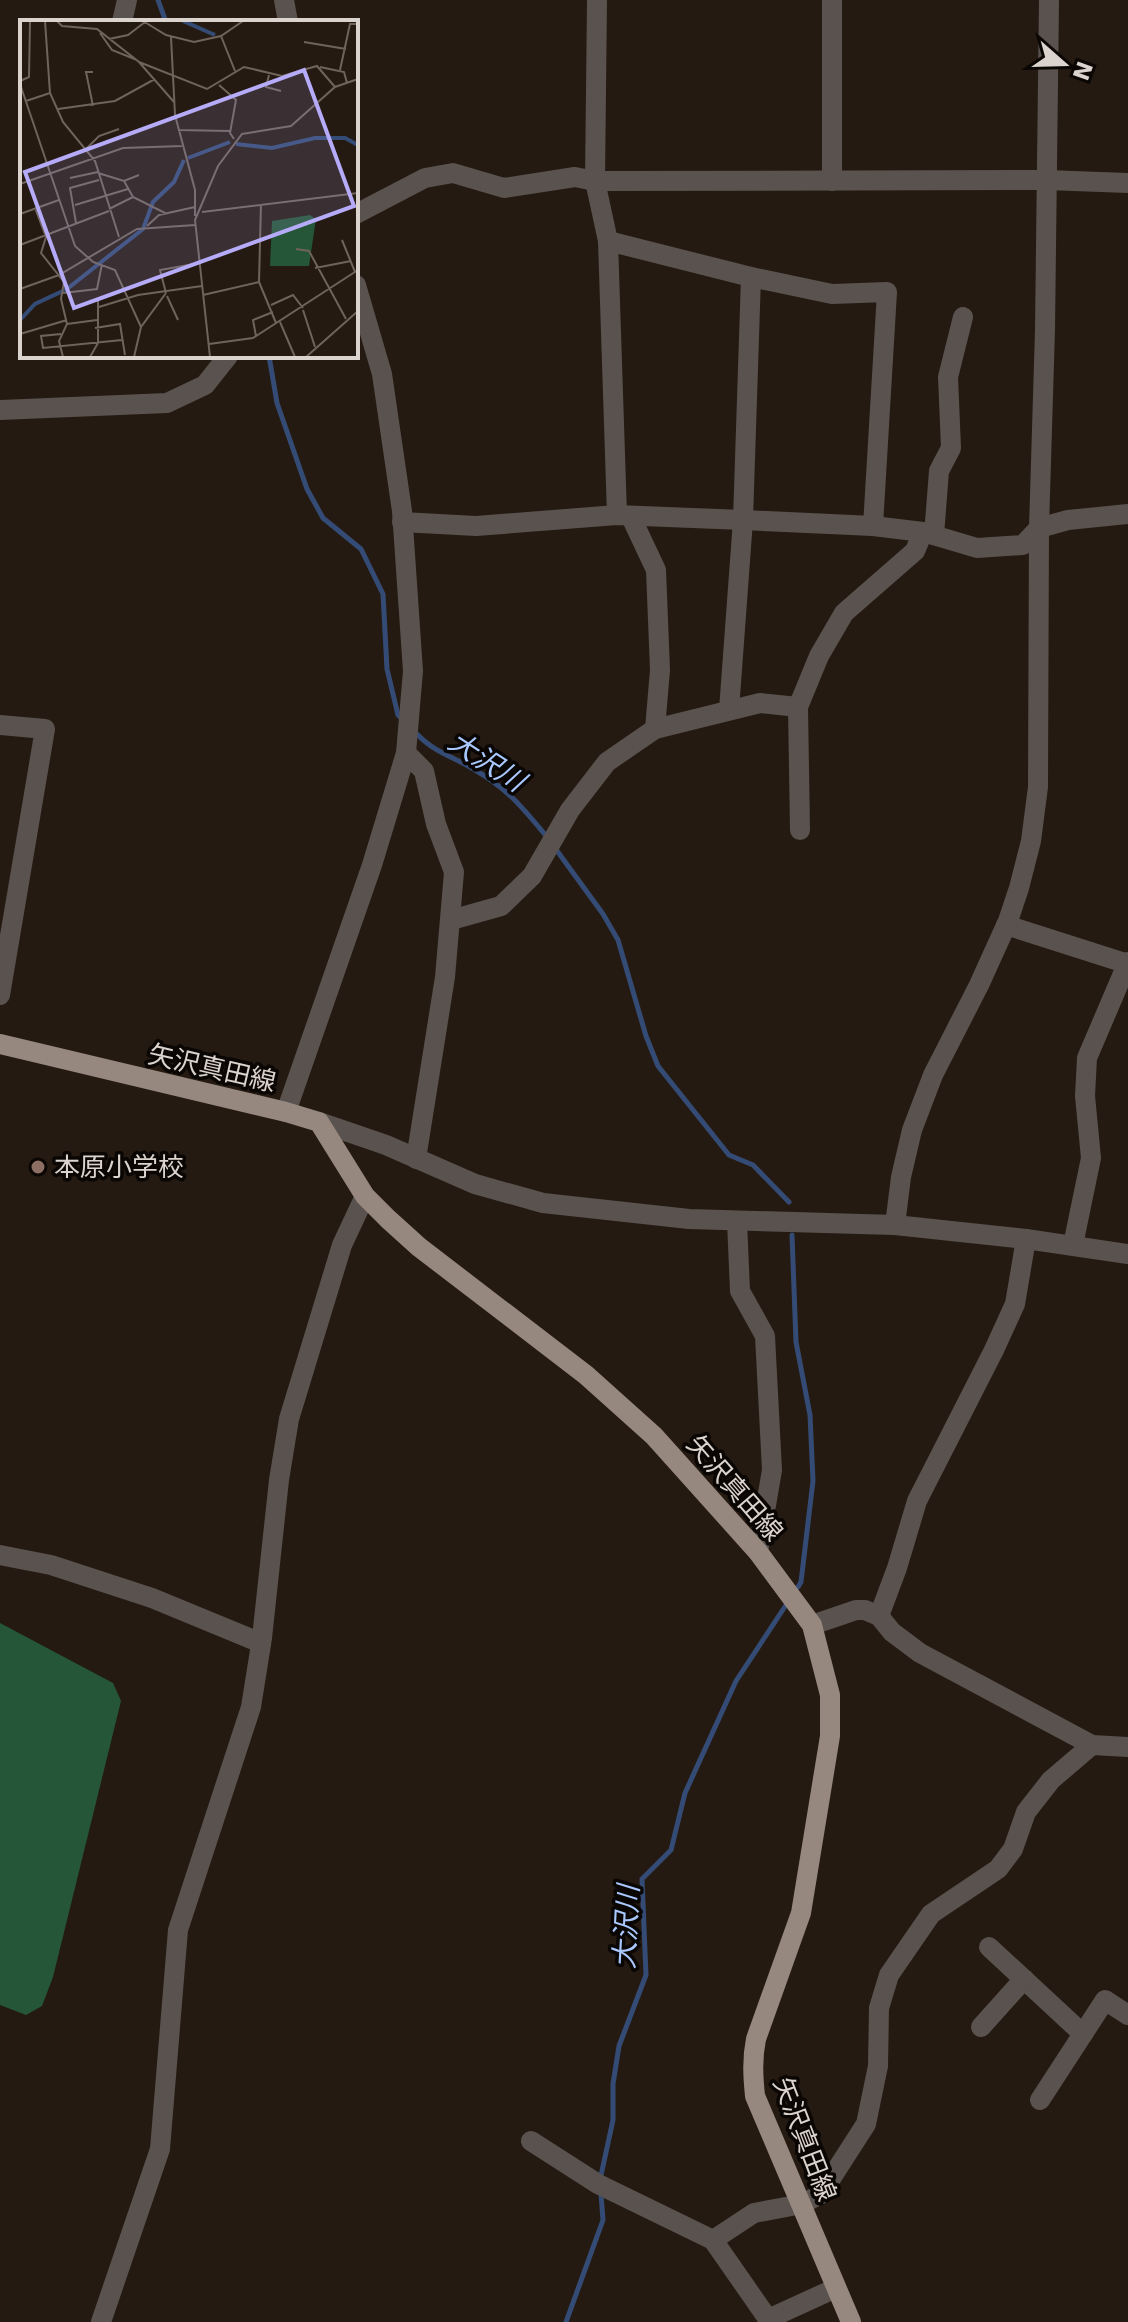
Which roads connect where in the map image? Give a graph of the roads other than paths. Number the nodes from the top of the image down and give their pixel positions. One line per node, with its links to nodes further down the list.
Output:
1 (127, 0): 6 (street)
2 (284, 0): 7 (street)
3 (597, 0): 9 (street)
4 (832, 0): 10 (street)
5 (1049, 0): 8 (street)
6 (122, 20)
7 (288, 20)
8 (1047, 180): 10 (street); 11 (street); 24 (street)
9 (595, 181): 10 (street); 12 (street); 13 (street)
10 (832, 181)
11 (1128, 183)
12 (358, 213)
13 (608, 241): 14 (street); 20 (street)
14 (751, 277): 21 (street); 23 (street)
15 (358, 292): 22 (street)
16 (963, 317): 25 (street)
17 (226, 358): 18 (street)
18 (0, 410)
19 (1128, 514): 24 (street)
20 (624, 516): 21 (street); 22 (street); 29 (street)
21 (743, 520): 23 (street); 27 (street)
22 (402, 522): 30 (street)
23 (873, 526): 25 (street)
24 (1039, 528): 25 (street); 33 (street)
25 (928, 534): 26 (street)
26 (798, 707): 27 (street); 31 (street)
27 (729, 710): 29 (street)
28 (0, 725): 35 (street)
29 (655, 729): 32 (street)
30 (406, 753): 32 (street); 37 (street)
31 (800, 830)
32 (451, 920): 39 (street)
33 (1006, 925): 34 (street); 42 (street)
34 (1128, 963): 44 (street)
35 (0, 995)
36 (0, 1044): 37 (main road, 矢沢真田線)
37 (286, 1112): 38 (main road, 矢沢真田線)
38 (319, 1122): 39 (street); 40 (main road, 矢沢真田線)
39 (416, 1159): 41 (street)
40 (365, 1196): 46 (main road, 矢沢真田線); 50 (street)
41 (737, 1221): 42 (street); 46 (street)
42 (895, 1225): 43 (street)
43 (1026, 1239): 44 (street); 48 (street)
44 (1073, 1245): 45 (street)
45 (1128, 1254)
46 (758, 1552): 49 (main road, 矢沢真田線)
47 (0, 1555): 50 (street)
48 (879, 1616): 49 (street); 51 (street)
49 (812, 1625): 60 (main road, 矢沢真田線)
50 (261, 1643): 63 (street)
51 (1092, 1745): 52 (street); 60 (street)
52 (1128, 1747)
53 (989, 1947): 54 (street)
54 (1024, 1979): 56 (street); 57 (street)
55 (1128, 2015): 57 (street)
56 (981, 2027)
57 (1083, 2034): 58 (street)
58 (1040, 2100)
59 (531, 2141): 61 (street)
60 (802, 2204): 61 (street); 62 (main road, 矢沢真田線)
61 (713, 2240): 62 (street)
62 (836, 2288): 64 (main road, 矢沢真田線)
63 (101, 2322)
64 (851, 2322)

